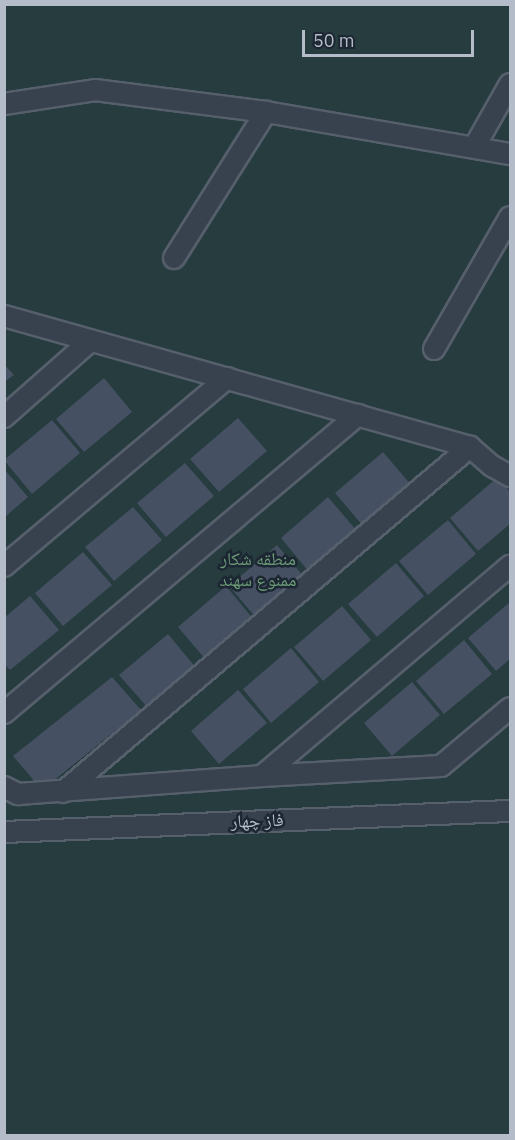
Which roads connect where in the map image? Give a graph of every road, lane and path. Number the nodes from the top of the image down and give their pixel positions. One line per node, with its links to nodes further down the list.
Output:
1 (510, 84): 4 (street)
2 (4, 104): 3 (street)
3 (266, 112): 4 (street); 7 (street)
4 (475, 146): 5 (street)
5 (510, 154)
6 (510, 217): 10 (street)
7 (174, 258)
8 (4, 316): 9 (street)
9 (89, 342): 11 (street); 13 (street)
10 (434, 349)
11 (227, 378): 12 (street); 16 (street)
12 (358, 415): 14 (street); 19 (street)
13 (4, 417)
14 (470, 447): 15 (street); 22 (street)
15 (510, 476)
16 (4, 566)
17 (510, 566): 20 (street)
18 (510, 708): 20 (street)
19 (4, 712)
20 (262, 776): 22 (street)
21 (4, 787): 22 (street)
22 (63, 792)
23 (510, 811): 24 (street, فاز چهار)
24 (4, 832)

